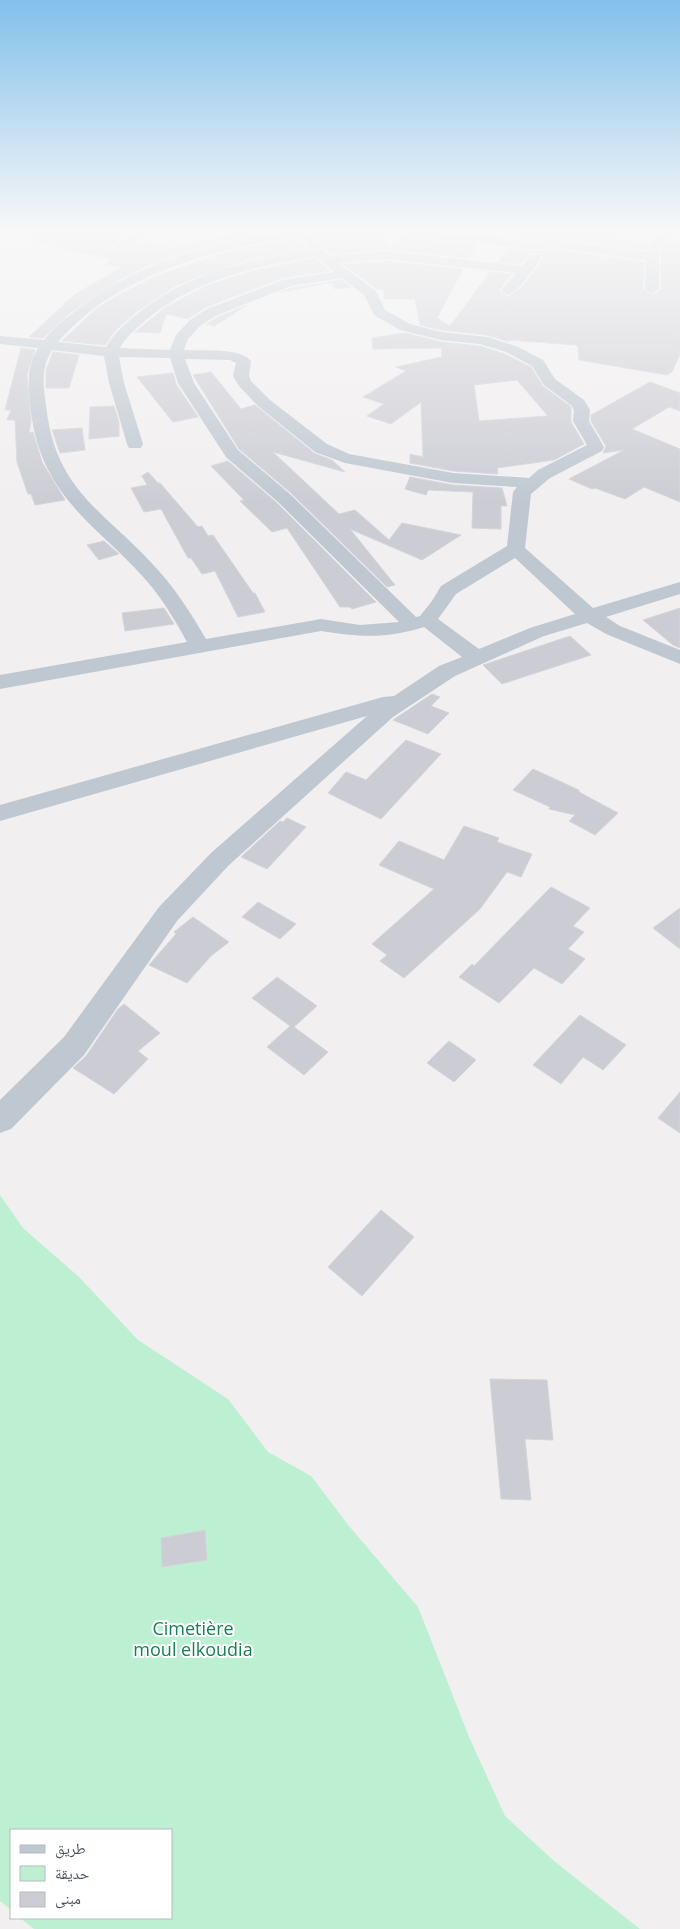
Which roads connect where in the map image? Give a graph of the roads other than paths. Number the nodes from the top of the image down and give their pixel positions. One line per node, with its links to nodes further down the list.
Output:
1 (70, 323): 6 (street)
2 (135, 323): 7 (street)
3 (195, 323): 8 (street)
4 (398, 323): 10 (street)
5 (0, 340): 6 (street)
6 (46, 345): 7 (street); 15 (street)
7 (111, 352): 8 (street); 9 (street)
8 (176, 353): 10 (street); 14 (street)
9 (135, 444)
10 (533, 483): 11 (street)
11 (516, 549): 13 (street); 14 (street)
12 (680, 588): 13 (street)
13 (589, 616): 16 (street); 17 (street)
14 (420, 622): 15 (street); 16 (street)
15 (200, 647): 18 (street)
16 (477, 658): 19 (street)
17 (680, 658)
18 (0, 682)
19 (407, 697): 20 (street); 21 (street)
20 (0, 813)
21 (0, 1120)

